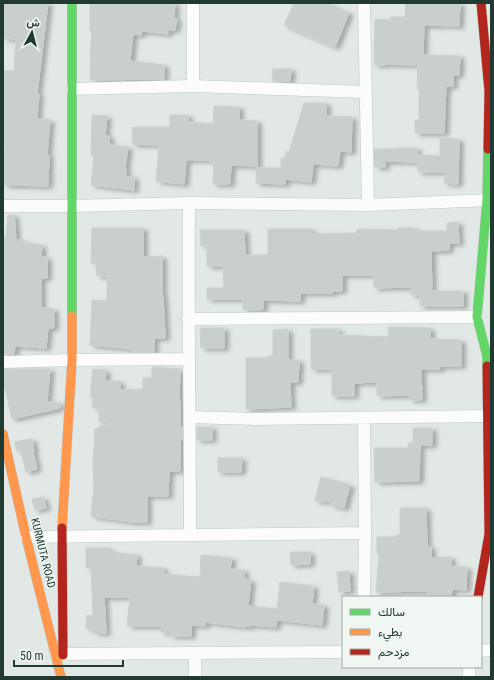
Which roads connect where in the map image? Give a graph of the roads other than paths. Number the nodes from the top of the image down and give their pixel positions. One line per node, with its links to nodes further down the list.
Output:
1 (72, 3): 6 (street)
2 (193, 3): 5 (street)
3 (364, 3): 8 (street)
4 (481, 3): 7 (street)
5 (193, 86): 6 (street); 8 (street)
6 (72, 89): 13 (street)
7 (490, 91): 9 (street)
8 (365, 92): 11 (street)
9 (489, 200): 11 (street); 14 (street)
10 (189, 203): 11 (street); 13 (street); 15 (street)
11 (368, 204)
12 (3, 206): 13 (street)
13 (71, 206): 18 (street)
14 (477, 317): 15 (street); 16 (street)
15 (188, 319): 17 (street)
16 (489, 356): 20 (street)
17 (188, 359): 18 (street); 21 (street)
18 (72, 360): 19 (street); 27 (street)
19 (3, 362)
20 (487, 416): 22 (street); 25 (street)
21 (190, 417): 22 (street); 26 (street)
22 (364, 419): 24 (street)
23 (3, 434): 28 (street, KURMUTA ROAD)
24 (365, 533): 26 (street); 29 (street)
25 (490, 534): 30 (street)
26 (190, 535): 27 (street)
27 (62, 536): 28 (street); 32 (street)
28 (26, 537): 32 (street, KURMUTA ROAD)
29 (364, 596)
30 (478, 596)
31 (342, 652): 33 (street)
32 (60, 654): 33 (street); 34 (street, KURMUTA ROAD)
33 (195, 654): 35 (street)
34 (61, 677)
35 (195, 677)

